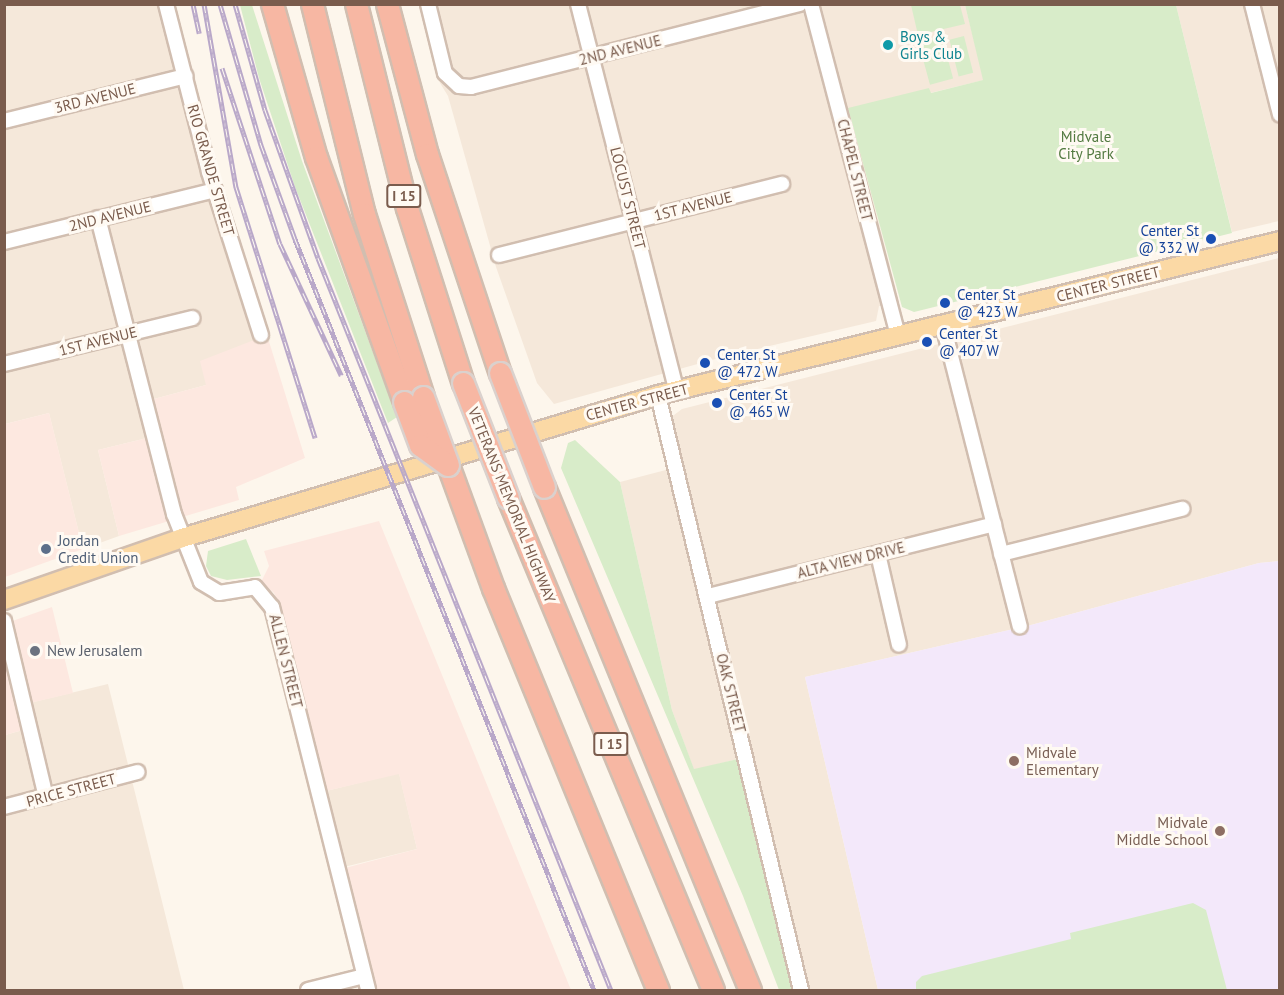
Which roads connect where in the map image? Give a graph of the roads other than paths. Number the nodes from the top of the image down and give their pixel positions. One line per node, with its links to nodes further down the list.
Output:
1 (166, 4): 12 (street, RIO GRANDE STREET)
2 (272, 4): 30 (highway)
3 (312, 4): 30 (highway)
4 (356, 4): 48 (highway, VETERANS MEMORIAL HIGHWAY / I 15, bridge)
5 (387, 4): 49 (highway, bridge)
6 (428, 4): 11 (street, 2ND AVENUE)
7 (578, 4): 11 (street, LOCUST STREET)
8 (800, 4): 11 (street, 2ND AVENUE)
9 (812, 4): 26 (street, CHAPEL STREET)
10 (1252, 4): 13 (street)
11 (592, 57): 18 (street, LOCUST STREET)
12 (186, 76): 14 (street, 3RD AVENUE); 16 (street, RIO GRANDE STREET)
13 (1280, 116)
14 (4, 121)
15 (782, 184): 18 (street, 1ST AVENUE)
16 (215, 190): 17 (street, 2ND AVENUE); 25 (street, RIO GRANDE STREET)
17 (98, 218): 20 (street, 2ND AVENUE); 24 (street, ALLEN STREET)
18 (634, 221): 21 (street, 1ST AVENUE); 28 (street, LOCUST STREET)
19 (1280, 241): 23 (main road, CENTER STREET)
20 (4, 242)
21 (499, 255)
22 (192, 318): 24 (street, 1ST AVENUE)
23 (943, 325): 26 (main road, CENTER STREET); 32 (street)
24 (127, 334): 27 (street, 1ST AVENUE); 33 (street, ALLEN STREET)
25 (261, 335)
26 (898, 336): 28 (main road, CENTER STREET)
27 (4, 364)
28 (677, 391): 29 (main road, CENTER STREET)
29 (658, 396): 33 (main road, CENTER STREET); 36 (street, OAK STREET)
30 (413, 399): 47 (highway, bridge)
31 (1182, 509): 35 (street)
32 (994, 524): 34 (street, ALTA VIEW DRIVE); 35 (street)
33 (182, 538): 37 (main road, CENTER STREET); 44 (street, ALLEN STREET)
34 (878, 554): 36 (street, ALTA VIEW DRIVE); 40 (street)
35 (1002, 554): 39 (street)
36 (708, 596): 50 (street, OAK STREET)
37 (4, 600)
38 (4, 621): 42 (street)
39 (1020, 626)
40 (899, 645)
41 (137, 772): 42 (street, PRICE STREET)
42 (46, 797): 43 (street, PRICE STREET)
43 (4, 807)
44 (364, 976): 45 (street); 46 (street, ALLEN STREET)
45 (308, 990)
46 (368, 990)
47 (658, 990)
48 (713, 990)
49 (750, 990)
50 (801, 990)

